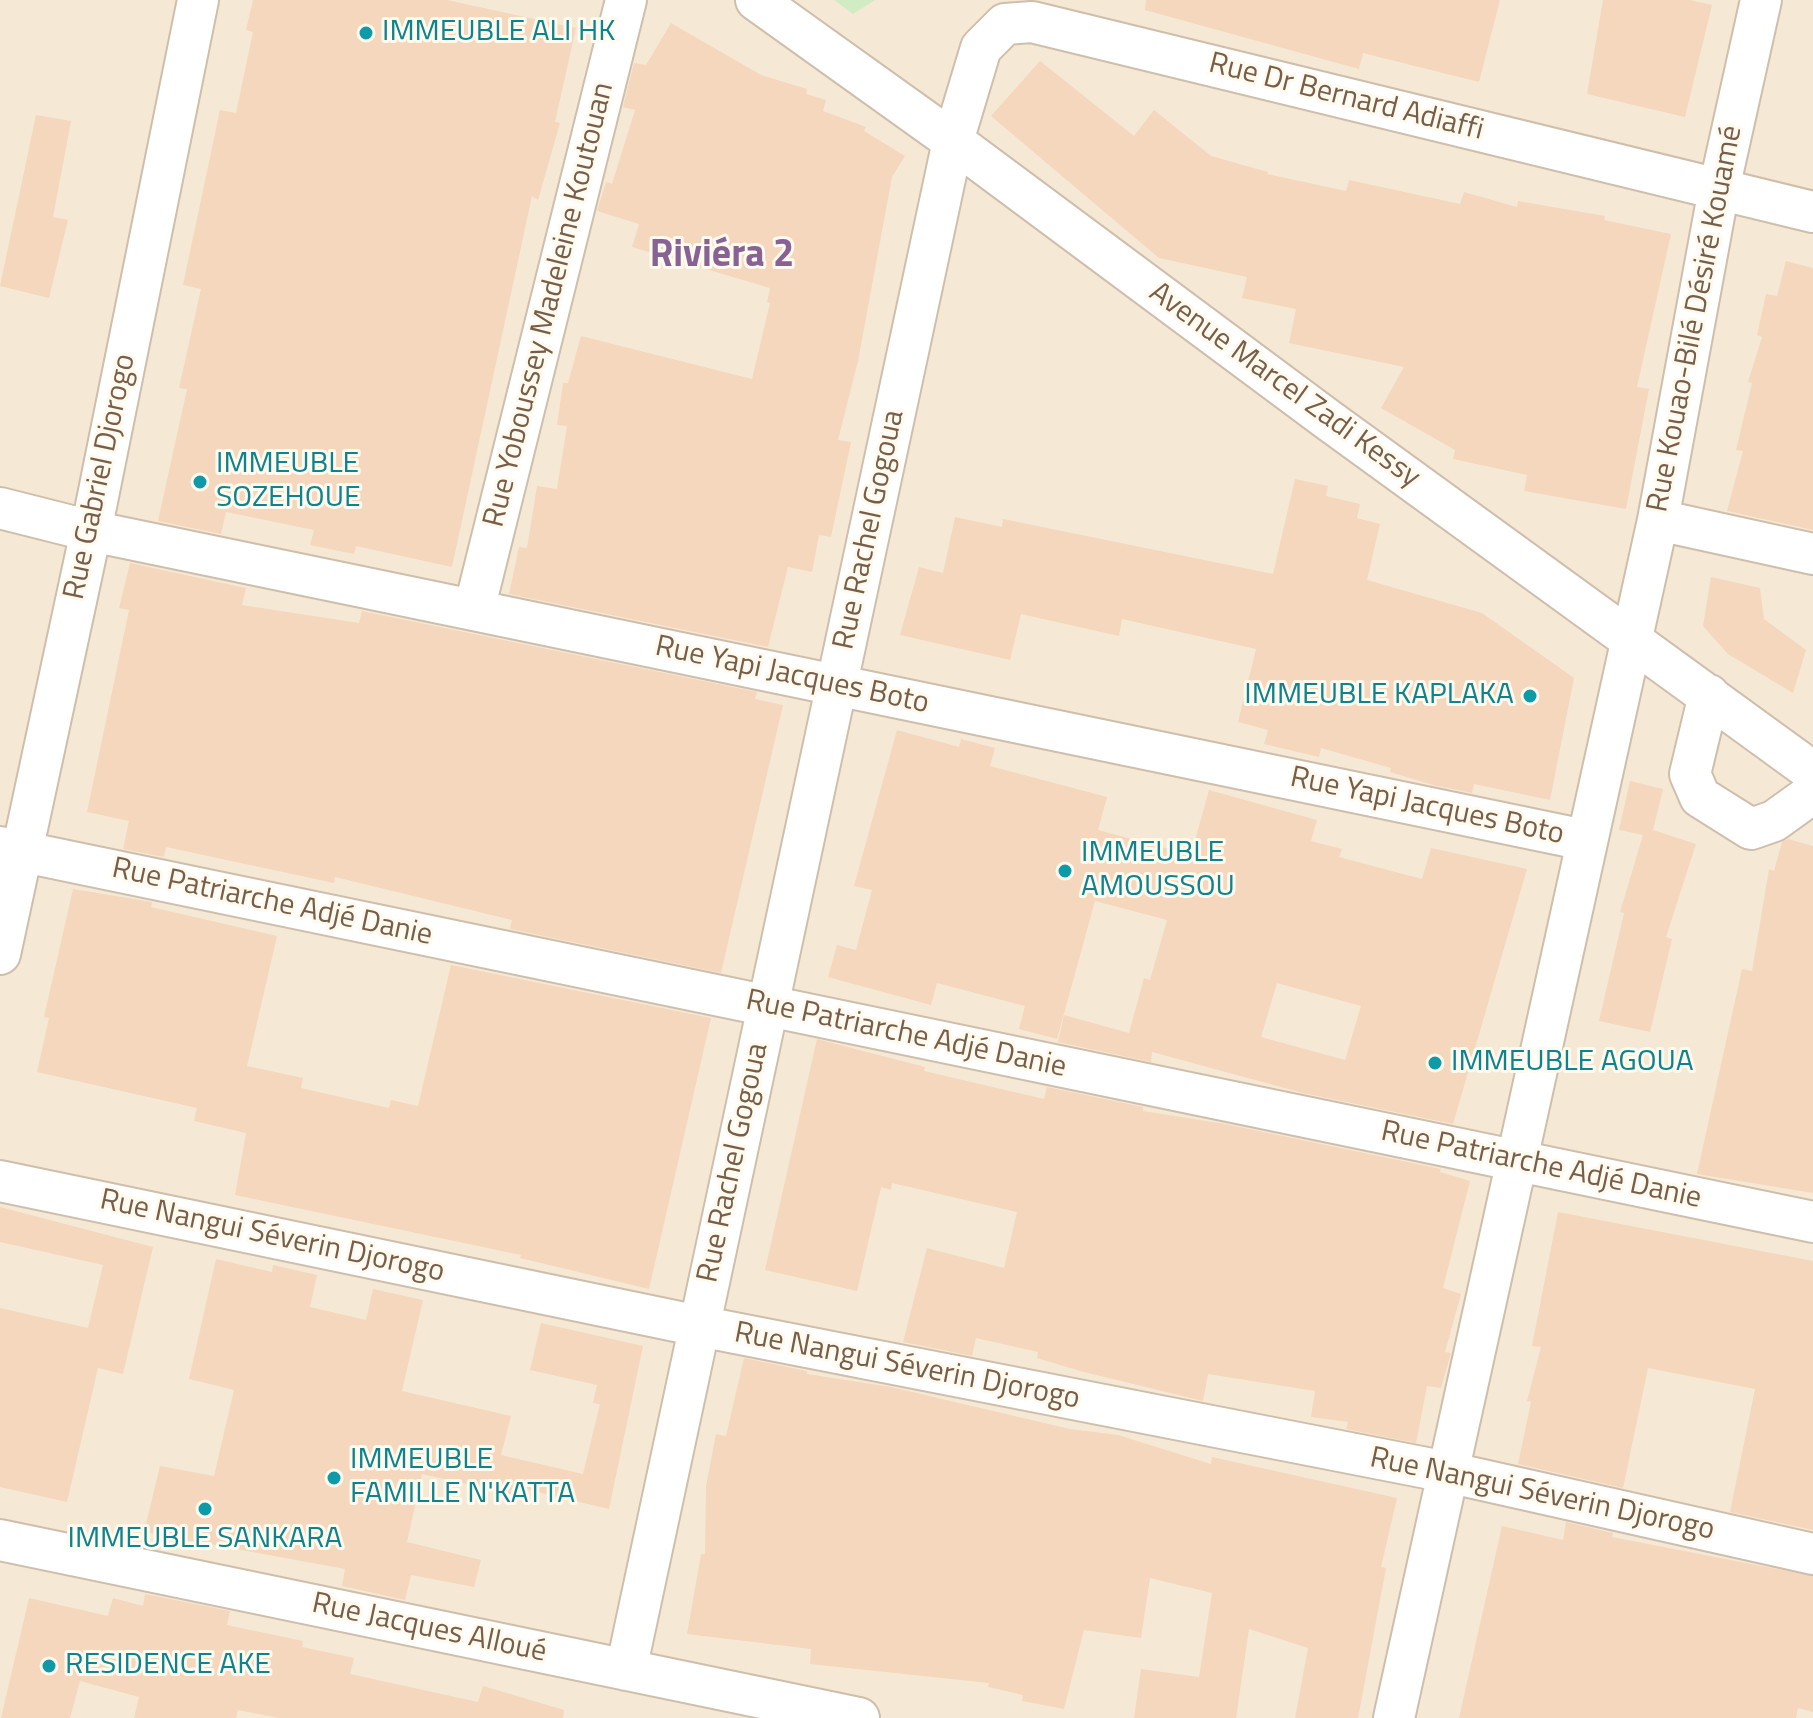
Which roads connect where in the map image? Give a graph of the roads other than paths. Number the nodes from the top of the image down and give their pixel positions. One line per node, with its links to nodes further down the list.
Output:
1 (198, 0): 10 (street, Rue Gabriel Djorogo)
2 (624, 0): 12 (street, Rue Yoboussey Madeleine Koutouan)
3 (756, 0): 5 (street, Avenue Marcel Zadi Kessy)
4 (1761, 0): 6 (street, Rue Kouao-Bilé Désiré Kouamé)
5 (953, 141): 6 (street, Rue Dr Bernard Adiaffi); 13 (street, Avenue Marcel Zadi Kessy); 14 (street, Rue Rachel Gogoua)
6 (1719, 189): 7 (street, Rue Dr Bernard Adiaffi); 9 (street, Rue Kouao-Bilé Désiré Kouamé)
7 (1813, 212)
8 (0, 508): 10 (street, Rue Yapi Jacques Boto)
9 (1658, 520): 11 (street); 13 (street, Rue Kouao-Bilé Désiré Kouamé)
10 (91, 531): 12 (street, Rue Yapi Jacques Boto); 19 (street, Rue Gabriel Djorogo)
11 (1813, 554)
12 (474, 610): 14 (street, Rue Yapi Jacques Boto)
13 (1630, 637): 15 (street, Avenue Marcel Zadi Kessy); 18 (street, Rue Kouao-Bilé Désiré Kouamé)
14 (836, 685): 18 (street, Rue Yapi Jacques Boto); 21 (street, Rue Rachel Gogoua)
15 (1709, 695): 16 (street, Avenue Marcel Zadi Kessy); 17 (street)
16 (1813, 772)
17 (1813, 793)
18 (1585, 840): 22 (street, Rue Kouao-Bilé Désiré Kouamé)
19 (11, 849): 20 (street, Rue Gabriel Djorogo); 21 (street, Rue Patriarche Adjé Danie)
20 (0, 954)
21 (768, 1006): 22 (street, Rue Patriarche Adjé Danie); 25 (street, Rue Rachel Gogoua)
22 (1515, 1161): 24 (street, Rue Patriarche Adjé Danie); 26 (street, Rue Kouao-Bilé Désiré Kouamé)
23 (0, 1181): 25 (street, Rue Nangui Séverin Djorogo)
24 (1813, 1222)
25 (699, 1326): 26 (street, Rue Nangui Séverin Djorogo); 29 (street, Rue Rachel Gogoua)
26 (1447, 1472): 28 (street, Rue Nangui Séverin Djorogo); 31 (street, Rue Kouao-Bilé Désiré Kouamé)
27 (0, 1540): 29 (street, Rue Jacques Alloué)
28 (1813, 1554)
29 (626, 1670): 30 (street, Rue Jacques Alloué)
30 (859, 1718)
31 (1394, 1718)

